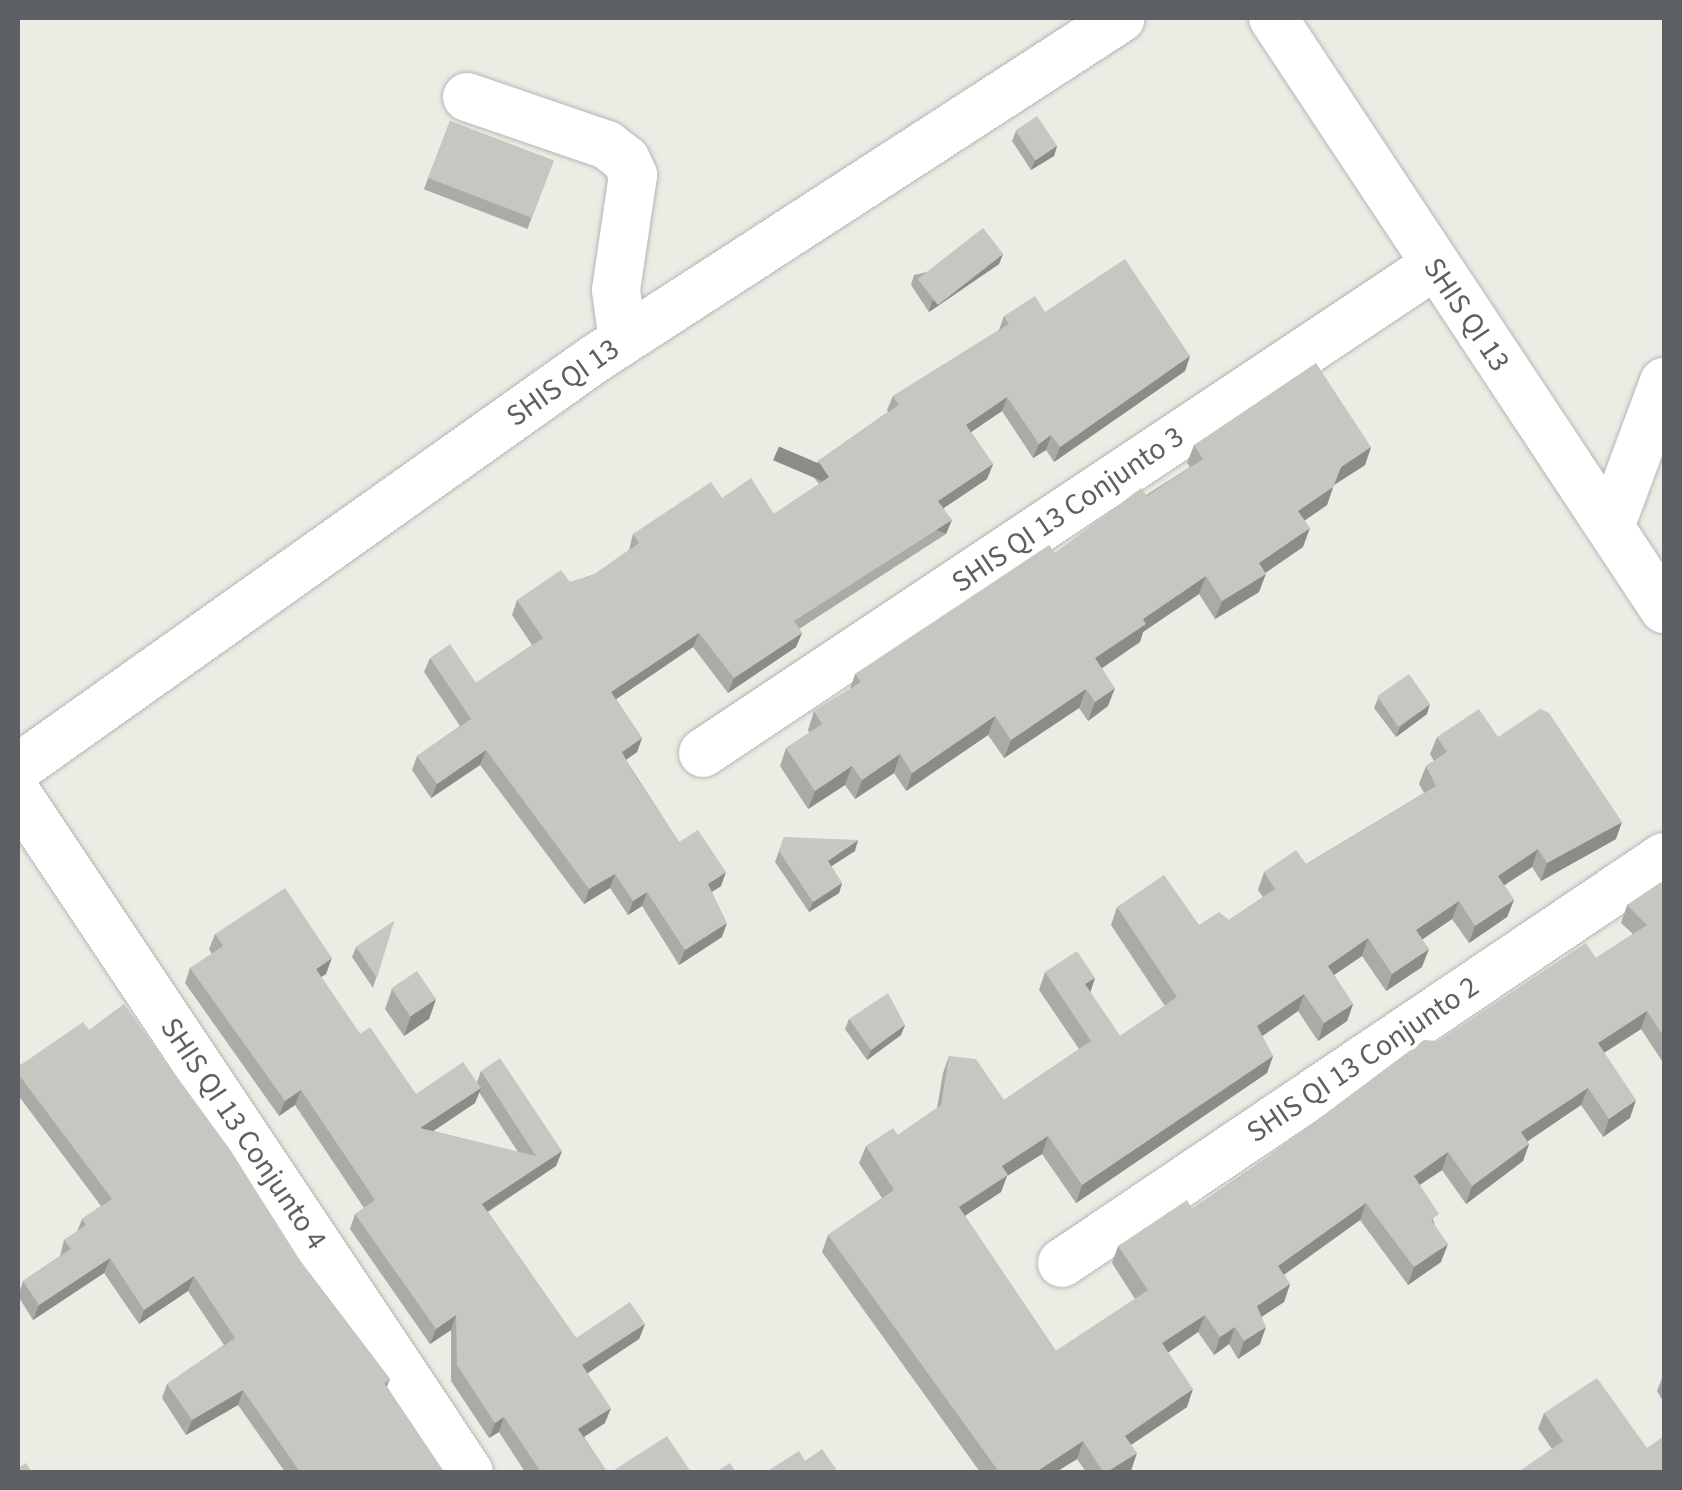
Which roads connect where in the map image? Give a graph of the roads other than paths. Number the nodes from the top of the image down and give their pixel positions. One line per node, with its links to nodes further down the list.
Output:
1 (1121, 18): 5 (street, SHIS QI 13)
2 (1274, 18): 4 (street, SHIS QI 13)
3 (467, 97): 5 (street)
4 (1432, 267): 7 (street, SHIS QI 13); 9 (street, SHIS QI 13 Conjunto 3)
5 (623, 340): 10 (street, SHIS QI 13)
6 (1664, 383): 7 (street)
7 (1610, 527): 8 (street, SHIS QI 13)
8 (1664, 609)
9 (703, 754)
10 (18, 768)
11 (18, 795): 14 (street, SHIS QI 13 Conjunto 4)
12 (1664, 857): 13 (street, SHIS QI 13 Conjunto 2)
13 (1062, 1263)
14 (469, 1472)

